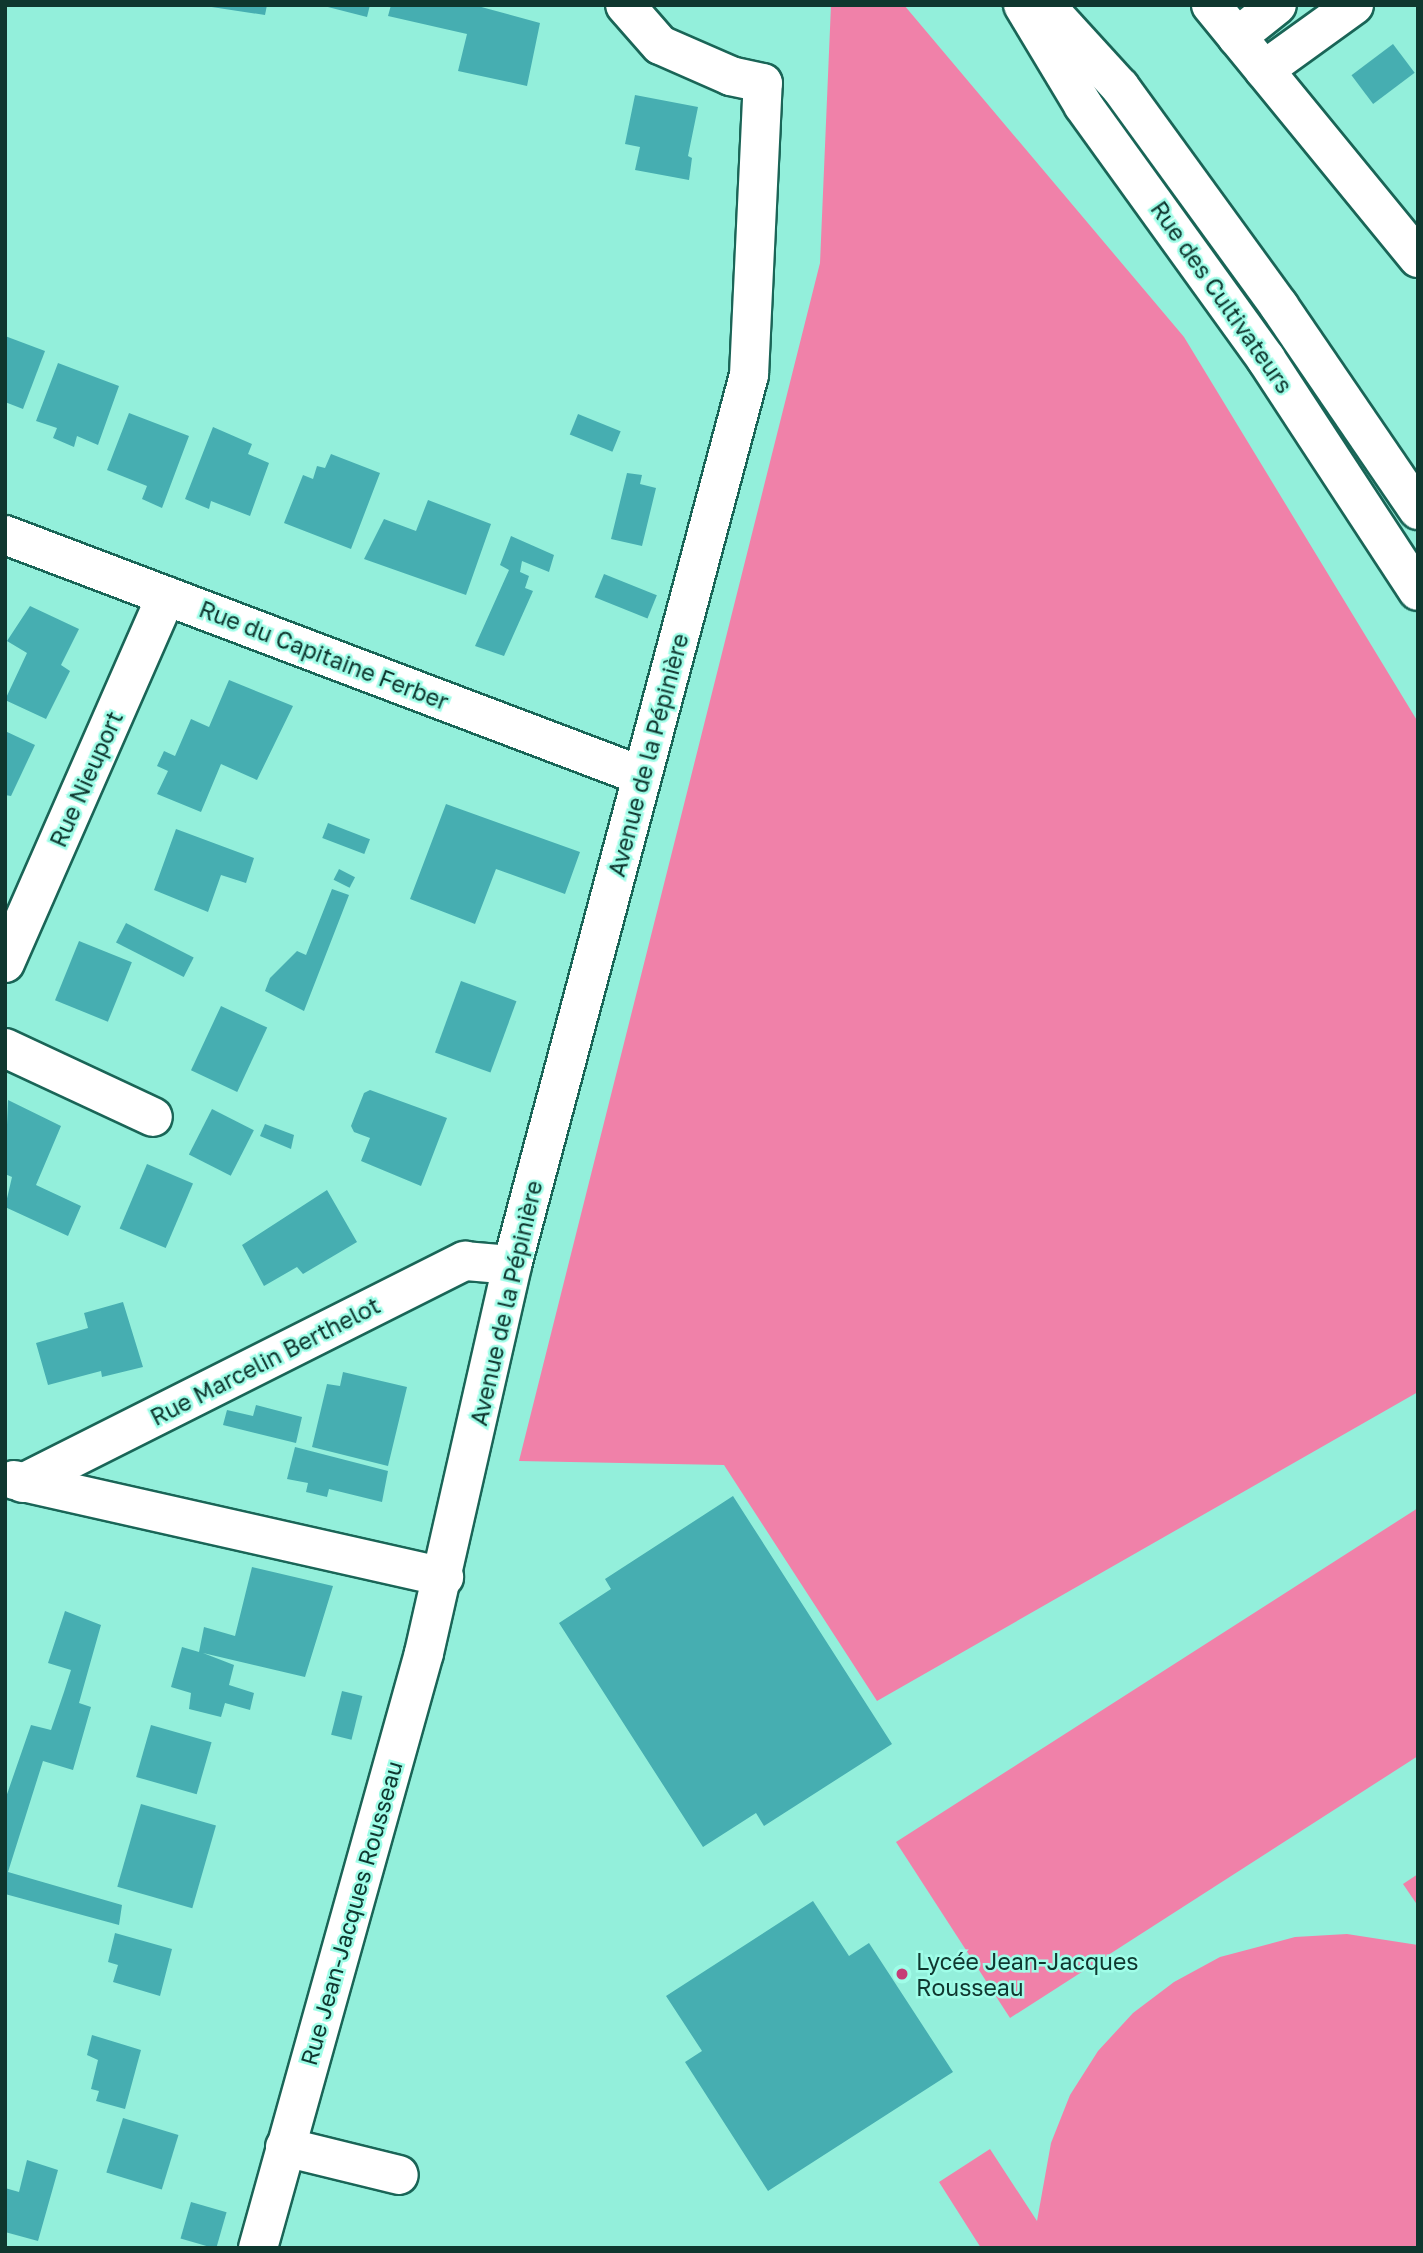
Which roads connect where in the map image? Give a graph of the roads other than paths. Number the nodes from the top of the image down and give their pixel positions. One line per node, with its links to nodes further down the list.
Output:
1 (625, 5): 14 (street, Avenue de la Pépinière)
2 (1023, 5): 12 (street, Rue des Cultivateurs)
3 (1045, 5): 10 (street, Rue des Cultivateurs)
4 (1211, 5): 7 (street)
5 (1277, 5): 7 (street)
6 (1354, 5): 8 (street)
7 (1237, 37): 8 (street)
8 (1264, 70): 9 (street)
9 (1418, 258)
10 (1418, 510)
11 (5, 535): 13 (street, Rue du Capitaine Ferber)
12 (1418, 591)
13 (166, 596): 14 (street, Rue du Capitaine Ferber); 15 (street, Rue Nieuport)
14 (642, 776): 18 (street, Avenue de la Pépinière)
15 (5, 963)
16 (5, 1048): 17 (street)
17 (153, 1117)
18 (512, 1265): 19 (street, Rue Marcelin Berthelot); 20 (street, Avenue de la Pépinière)
19 (14, 1480): 20 (street, Rue Marcelin Berthelot)
20 (444, 1577): 21 (street, Rue Jean-Jacques Rousseau)
21 (285, 2147): 22 (street); 23 (street, Rue Jean-Jacques Rousseau)
22 (399, 2175)
23 (258, 2248)

